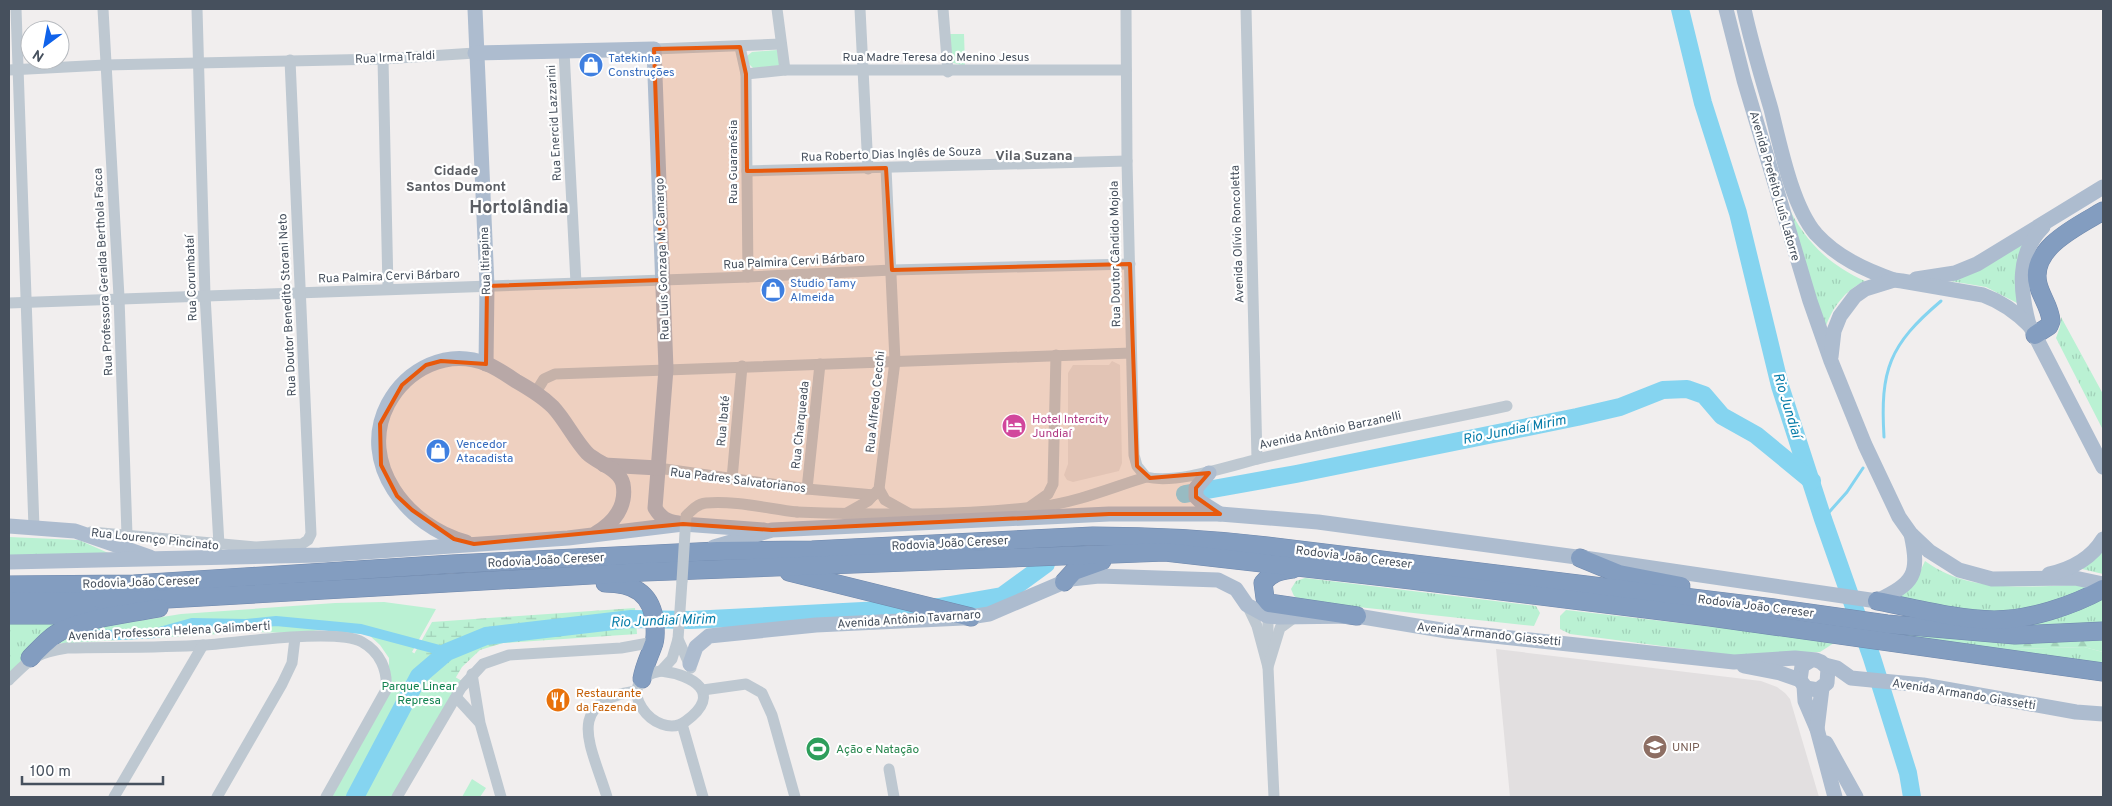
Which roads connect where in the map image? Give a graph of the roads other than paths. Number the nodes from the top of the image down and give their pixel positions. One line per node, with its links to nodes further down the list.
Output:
1 (16, 9): 21 (street)
2 (103, 9): 20 (street, Rua Professora Geralda Berthola Facca)
3 (197, 9): 19 (street, Rua Corumbataí)
4 (475, 9): 16 (main road, Rua Itirapina)
5 (777, 9): 12 (street)
6 (860, 9): 24 (street)
7 (944, 9): 25 (street)
8 (1246, 9): 58 (street, Avenida Olívio Roncoletta)
9 (1726, 9): 51 (main road, Avenida Prefeito Luís Latorre)
10 (1744, 9): 38 (main road, Avenida Prefeito Luís Latorre)
11 (1124, 11): 23 (street, Rua Doutor Cândido Mojola)
12 (780, 44): 13 (street, Rua Irma Traldi); 22 (street)
13 (740, 47): 14 (street, Rua Irma Traldi); 26 (street, Rua Guaranésia)
14 (654, 49): 15 (main road, Rua Irma Traldi); 37 (main road, Rua Luís Gonzaga M. Camargo)
15 (564, 51): 16 (main road, Rua Irma Traldi); 39 (street, Rua Enercid Lazzarini)
16 (475, 53): 17 (street, Rua Irma Traldi); 40 (main road, Rua Itirapina)
17 (383, 59): 18 (street, Rua Irma Traldi); 41 (street)
18 (290, 60): 19 (street, Rua Irma Traldi); 42 (street, Rua Doutor Benedito Storani Neto)
19 (199, 64): 20 (street, Rua Irma Traldi); 43 (street, Rua Corumbataí)
20 (105, 65): 21 (street, Rua Irma Traldi); 44 (street, Rua Professora Geralda Berthola Facca)
21 (13, 70): 45 (street)
22 (785, 70): 24 (street, Rua Madre Teresa do Menino Jesus); 26 (street, Rua Madre Teresa do Menino Jesus)
23 (1126, 70): 25 (street, Rua Madre Teresa do Menino Jesus); 27 (street, Rua Doutor Cândido Mojola)
24 (863, 71): 25 (street, Rua Madre Teresa do Menino Jesus); 29 (street)
25 (948, 72)
26 (746, 74): 30 (street, Rua Guaranésia)
27 (1127, 161): 28 (street, Rua Roberto Dias Inglês de Souza); 34 (street, Rua Doutor Cândido Mojola)
28 (886, 168): 29 (street, Rua Roberto Dias Inglês de Souza); 35 (street, Rua Alfredo Cecchi)
29 (868, 169): 30 (street, Rua Roberto Dias Inglês de Souza)
30 (746, 171): 36 (street, Rua Guaranésia)
31 (2103, 187): 33 (main road)
32 (2103, 211): 47 (highway)
33 (2055, 216): 38 (main road); 47 (main road)
34 (1130, 264): 35 (street, Rua Palmira Cervi Bárbaro); 48 (street, Rua Doutor Cândido Mojola)
35 (892, 270): 36 (street, Rua Palmira Cervi Bárbaro); 50 (street, Rua Alfredo Cecchi)
36 (748, 277): 37 (street, Rua Palmira Cervi Bárbaro)
37 (662, 280): 39 (street, Rua Palmira Cervi Bárbaro); 55 (main road, Rua Luís Gonzaga M. Camargo)
38 (1898, 280): 47 (main road, Avenida Prefeito Luís Latorre); 51 (main road)
39 (576, 283): 40 (street, Rua Palmira Cervi Bárbaro)
40 (486, 286): 41 (street, Rua Palmira Cervi Bárbaro); 52 (main road, Rua Itirapina)
41 (388, 289): 42 (street, Rua Palmira Cervi Bárbaro)
42 (299, 292): 43 (street, Rua Palmira Cervi Bárbaro); 80 (street, Rua Doutor Benedito Storani Neto)
43 (205, 295): 44 (street, Rua Palmira Cervi Bárbaro); 82 (street, Rua Corumbataí)
44 (119, 297): 45 (street, Rua Palmira Cervi Bárbaro); 77 (street, Rua Professora Geralda Berthola Facca)
45 (26, 302): 46 (street, Rua Palmira Cervi Bárbaro); 73 (street)
46 (9, 303)
47 (2032, 330): 60 (main road)
48 (1132, 353): 49 (street); 62 (street, Rua Doutor Cândido Mojola)
49 (1056, 355): 50 (street); 67 (street)
50 (895, 361): 53 (street); 66 (street, Rua Alfredo Cecchi)
51 (1831, 361): 76 (main road, Avenida Prefeito Luís Latorre)
52 (486, 364): 56 (main road); 81 (main road)
53 (820, 364): 54 (street); 65 (street, Rua Charqueada)
54 (742, 366): 55 (street); 64 (street, Rua Ibaté)
55 (666, 369): 56 (street); 61 (main road, Rua Luís Gonzaga M. Camargo)
56 (536, 392): 59 (main road)
57 (1507, 406): 58 (street, Avenida Antônio Barzanelli)
58 (1256, 459): 63 (street, Avenida Antônio Barzanelli)
59 (603, 465): 61 (main road, Rua Padres Salvatorianos); 78 (main road)
60 (2103, 467)
61 (658, 468): 64 (street, Rua Padres Salvatorianos); 71 (main road, Rua Luís Gonzaga M. Camargo)
62 (1146, 476): 63 (street, Avenida Antônio Barzanelli); 67 (street)
63 (1205, 477): 68 (main road)
64 (732, 479): 65 (street, Rua Padres Salvatorianos)
65 (807, 489): 66 (street, Rua Padres Salvatorianos)
66 (876, 492): 69 (street); 70 (street)
67 (1030, 506): 70 (street)
68 (1215, 511): 74 (main road); 85 (main road)
69 (845, 514): 70 (street); 109 (street, bridge)
70 (912, 514)
71 (683, 524): 74 (main road); 78 (main road)
72 (9, 526): 73 (main road, Rua Lourenço Pincinato)
73 (34, 528): 75 (main road, Rua Lourenço Pincinato)
74 (772, 530): 84 (main road)
75 (75, 531): 77 (street, Rua Lourenço Pincinato); 86 (main road)
76 (1911, 534): 90 (main road); 97 (main road)
77 (127, 535): 82 (street, Rua Lourenço Pincinato)
78 (593, 535): 81 (main road)
79 (2103, 539): 90 (main road)
80 (302, 544): 82 (street, Rua Lourenço Pincinato)
81 (474, 544): 86 (main road)
82 (219, 545)
83 (1165, 552): 88 (highway, Rodovia João Cereser); 89 (highway, Rodovia João Cereser); 92 (highway)
84 (693, 554): 94 (highway, Rodovia João Cereser); 100 (highway, Rodovia João Cereser)
85 (1580, 558): 97 (main road); 100 (highway)
86 (158, 560): 87 (main road)
87 (9, 562)
88 (768, 567): 91 (highway, Rodovia João Cereser); 104 (highway)
89 (1331, 570): 101 (highway); 121 (highway, Rodovia João Cereser)
90 (2033, 578): 93 (main road)
91 (479, 581): 96 (highway, Rodovia João Cereser); 111 (highway)
92 (1064, 582): 99 (main road, Avenida Antônio Tavarnaro); 104 (main road, Avenida Antônio Tavarnaro)
93 (2103, 584)
94 (9, 585)
95 (2103, 589): 107 (highway)
96 (212, 597): 98 (highway, Rodovia João Cereser); 102 (highway)
97 (1877, 601): 107 (highway)
98 (9, 602)
99 (1247, 605): 101 (main road, Avenida Armando Giassetti); 120 (street)
100 (1774, 608): 107 (highway, Rodovia João Cereser)
101 (1268, 609): 105 (highway); 106 (main road, Avenida Armando Giassetti); 120 (street)
102 (131, 614): 103 (highway); 114 (highway)
103 (9, 615)
104 (964, 615): 117 (main road, Avenida Antônio Tavarnaro)
105 (1356, 616): 106 (main road, Avenida Armando Giassetti); 116 (main road, Avenida Armando Giassetti)
106 (1294, 617): 120 (street)
107 (2012, 626): 108 (highway)
108 (2103, 631)
109 (678, 636): 117 (street); 119 (street)
110 (295, 638): 112 (street, Avenida Professora Helena Galimberti); 138 (street); 139 (street, Avenida Professora Helena Galimberti)
111 (655, 638): 113 (street); 119 (highway)
112 (203, 645): 114 (street, Avenida Professora Helena Galimberti); 137 (street)
113 (621, 648): 119 (street); 122 (street)
114 (30, 658): 124 (street, Avenida Professora Helena Galimberti)
115 (1810, 661): 116 (main road, Avenida Armando Giassetti); 118 (main road); 125 (main road)
116 (1734, 662): 125 (main road, Avenida Armando Giassetti)
117 (690, 664): 127 (street)
118 (1825, 665): 123 (main road, Avenida Armando Giassetti); 128 (main road)
119 (654, 666): 126 (highway); 127 (street)
120 (1268, 667): 146 (street)
121 (2103, 672)
122 (472, 674): 129 (street); 133 (street)
123 (1853, 678): 128 (main road, Avenida Armando Giassetti); 130 (main road, Avenida Armando Giassetti)
124 (9, 680)
125 (1802, 683): 128 (main road); 135 (main road)
126 (639, 685): 134 (street); 142 (street)
127 (700, 686): 134 (street); 144 (street)
128 (1823, 687): 135 (main road)
129 (456, 697): 133 (street); 140 (street)
130 (2076, 712): 131 (main road, Avenida Armando Giassetti); 132 (main road, Avenida Armando Giassetti)
131 (2103, 714)
132 (2103, 721)
133 (480, 723): 141 (street)
134 (682, 724): 143 (street)
135 (1817, 729): 147 (main road); 148 (main road)
136 (888, 769): 145 (street)
137 (114, 797)
138 (217, 797)
139 (326, 797)
140 (397, 797)
141 (501, 797)
142 (608, 797)
143 (704, 797)
144 (795, 797)
145 (894, 797)
146 (1274, 797)
147 (1835, 797)
148 (1856, 797)

